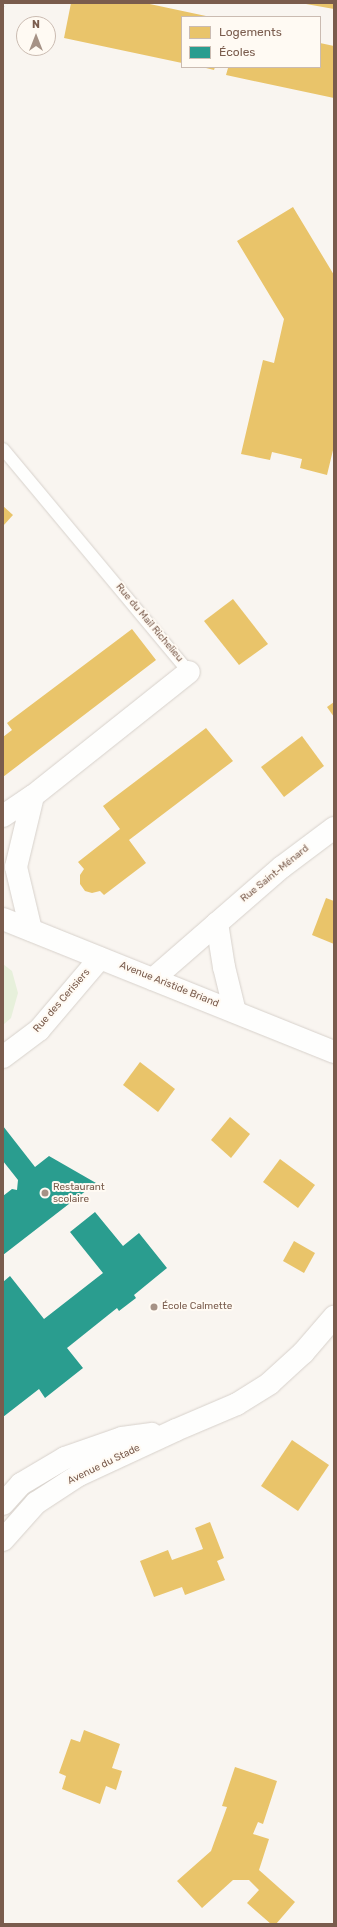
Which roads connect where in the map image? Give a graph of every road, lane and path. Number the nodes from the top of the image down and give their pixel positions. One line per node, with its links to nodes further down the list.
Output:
1 (6, 3): 2 (path)
2 (3, 5)
3 (3, 449): 4 (lane, Rue du Mail Richelieu)
4 (189, 672): 5 (street, Rue du Mail Richelieu)
5 (32, 796): 6 (street, Rue du Mail Richelieu); 10 (street)
6 (3, 816)
7 (334, 828): 9 (street, Rue Saint-Ménard)
8 (3, 919): 10 (street, Avenue Aristide Briand)
9 (217, 923): 12 (street, Rue Saint-Ménard); 13 (street)
10 (31, 930): 11 (street, Avenue Aristide Briand)
11 (100, 958): 12 (street, Avenue Aristide Briand); 15 (street, Rue des Cerisiers)
12 (153, 979): 13 (street, Avenue Aristide Briand)
13 (236, 1012): 14 (street, Avenue Aristide Briand)
14 (334, 1052)
15 (3, 1057)
16 (334, 1317): 17 (street, Avenue du Stade)
17 (176, 1430): 18 (street, Avenue du Stade); 19 (street, Avenue du Stade)
18 (3, 1504)
19 (3, 1540)

